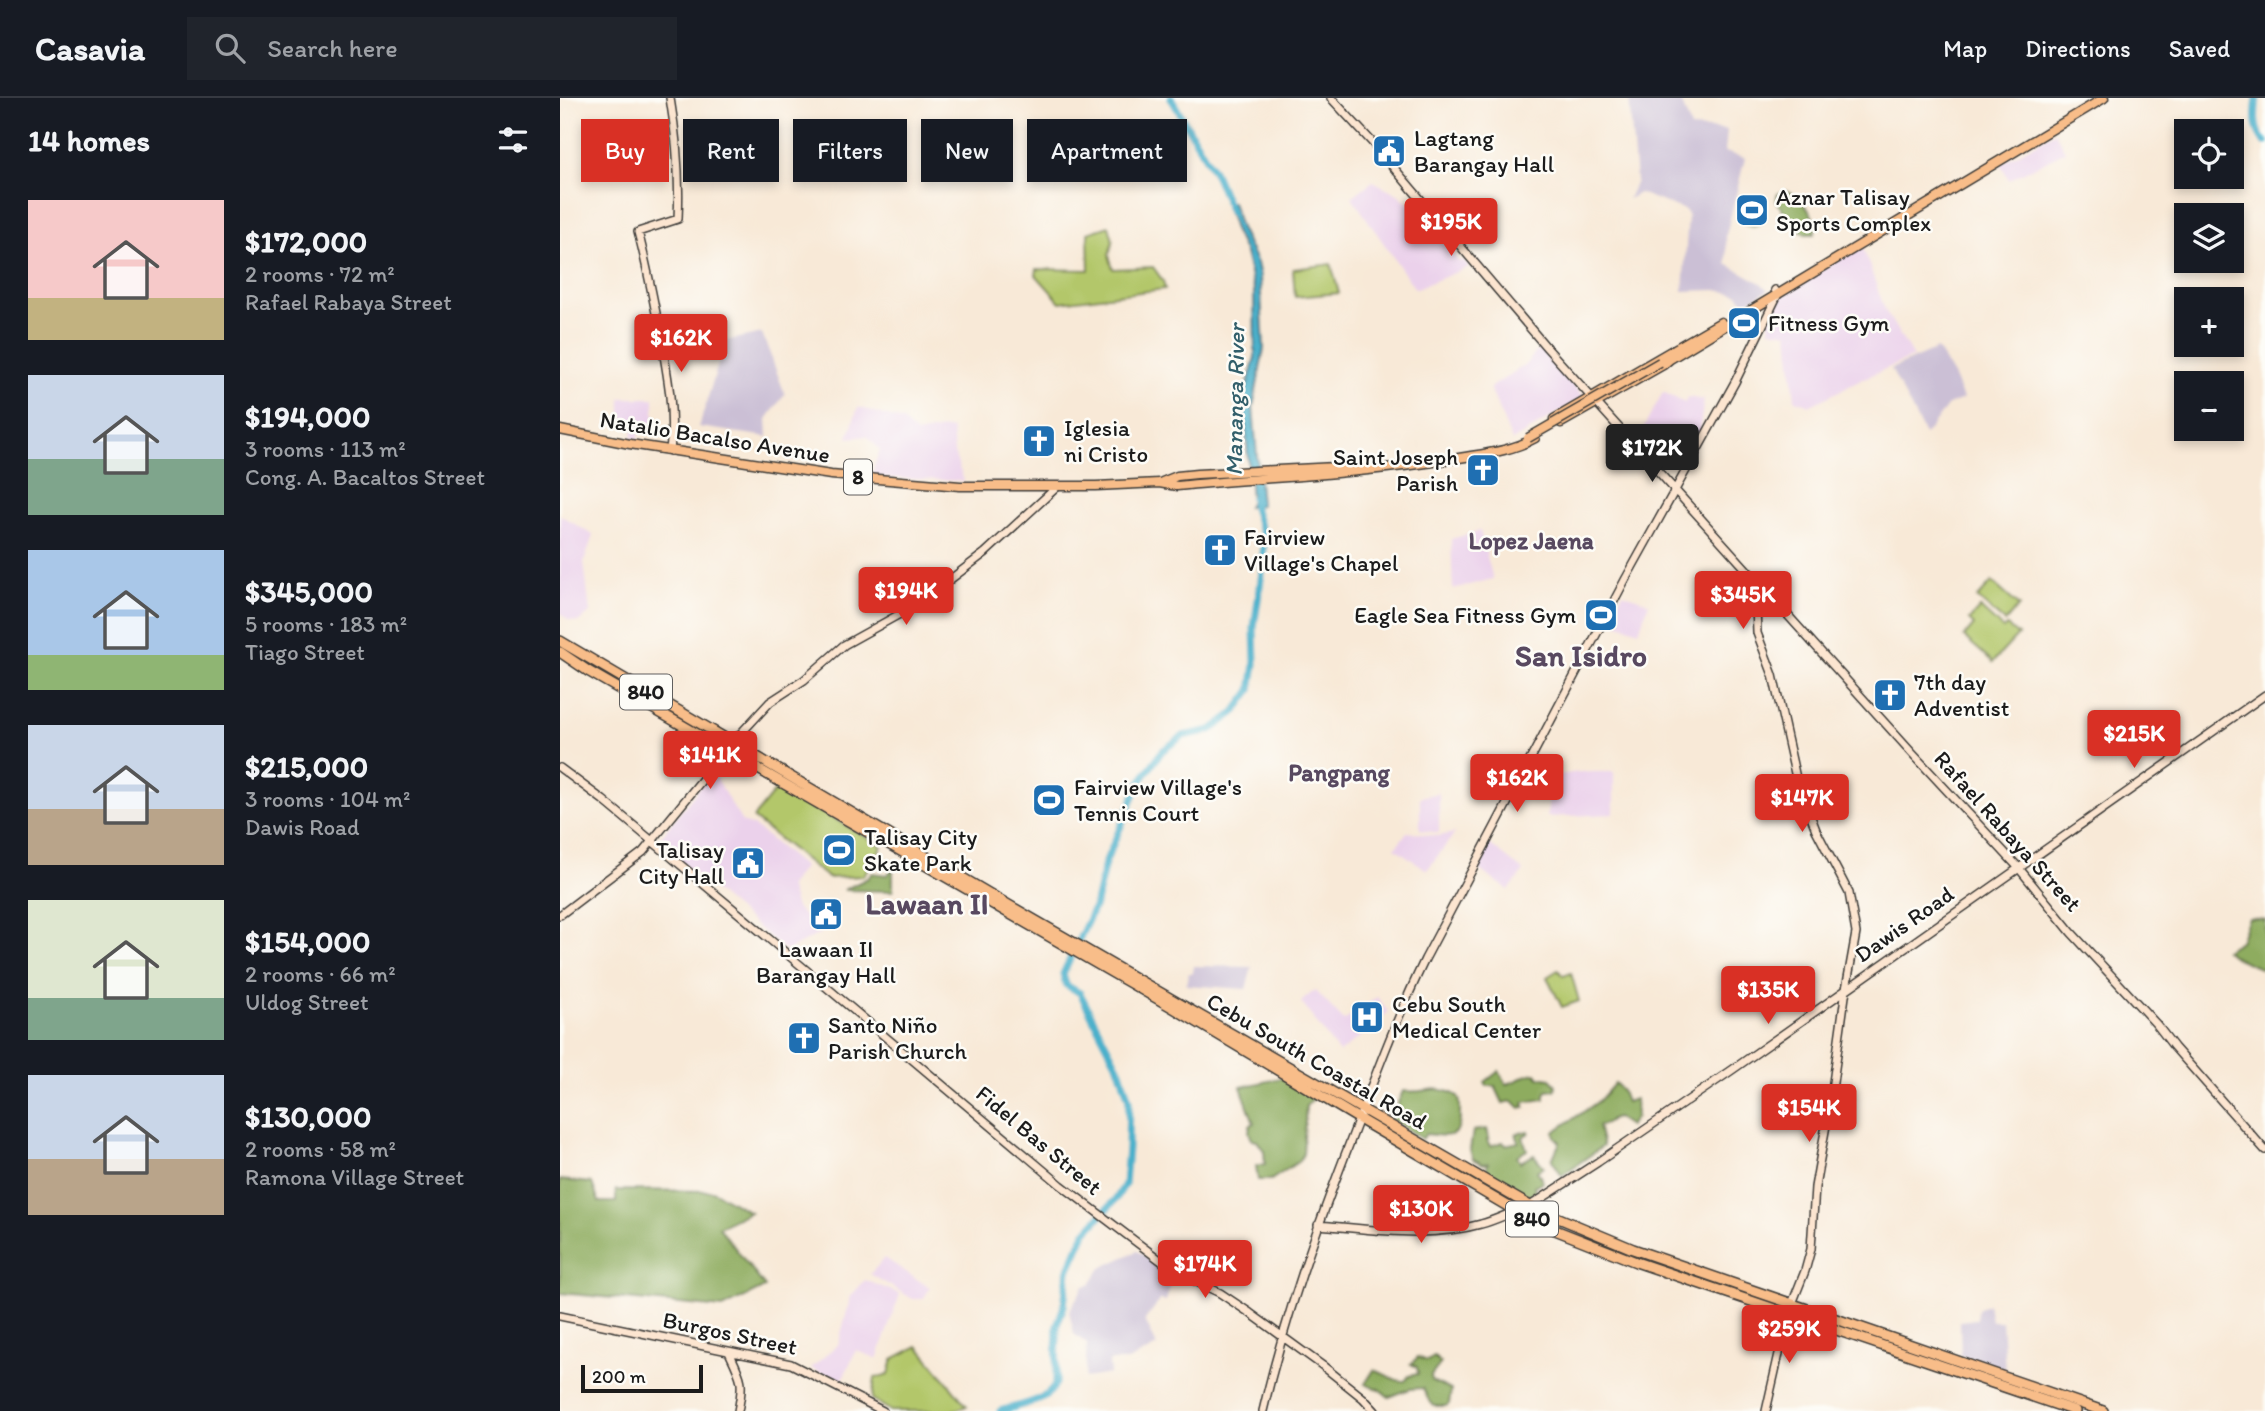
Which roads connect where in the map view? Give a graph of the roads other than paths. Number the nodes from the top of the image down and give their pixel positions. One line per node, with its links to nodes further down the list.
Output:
1 (670, 98): 10 (street)
2 (1331, 98): 7 (street, Rafael Rabaya Street)
3 (2096, 98): 5 (main road, Natalio Bacalso Avenue / 8)
4 (2104, 98): 5 (main road, Natalio Bacalso Avenue / 8)
5 (1777, 292): 6 (main road, Natalio Bacalso Avenue / 8); 14 (street)
6 (1669, 356): 7 (main road, Natalio Bacalso Avenue); 9 (main road, Natalio Bacalso Avenue / 8, bridge)
7 (1595, 399): 9 (main road, Natalio Bacalso Avenue); 14 (street, Rafael Rabaya Street)
8 (560, 430): 10 (main road, Natalio Bacalso Avenue / 8)
9 (1523, 441): 11 (main road, Natalio Bacalso Avenue / 8)
10 (670, 451): 13 (main road, Natalio Bacalso Avenue / 8)
11 (1337, 470): 12 (main road, Natalio Bacalso Avenue / 8); 12 (main road, Natalio Bacalso Avenue / 8)
12 (1159, 483): 13 (main road, Natalio Bacalso Avenue / 8)
13 (1058, 486): 19 (street)
14 (1675, 489): 15 (street, Rafael Rabaya Street); 25 (street)
15 (1755, 579): 22 (street, Rafael Rabaya Street); 24 (street)
16 (560, 641): 19 (highway, Cebu South Coastal Road / 840)
17 (560, 652): 19 (highway, Cebu South Coastal Road / 840)
18 (2265, 695): 22 (street, Dawis Road)
19 (729, 746): 21 (street); 25 (highway, Cebu South Coastal Road / 840)
20 (560, 768): 21 (street, Fidel Bas Street)
21 (653, 842): 23 (street); 32 (street, Fidel Bas Street)
22 (2018, 867): 24 (street, Dawis Road); 26 (street, Rafael Rabaya Street)
23 (560, 915)
24 (1846, 989): 27 (street, Dawis Road); 30 (street)
25 (1360, 1114): 27 (highway, Cebu South Coastal Road / 840); 28 (highway, Cebu South Coastal Road / 840); 29 (street)
26 (2265, 1150)
27 (1531, 1206): 30 (highway, Cebu South Coastal Road / 840)
28 (1516, 1211): 29 (street); 30 (highway, Cebu South Coastal Road / 840)
29 (1318, 1224): 32 (street)
30 (1790, 1309): 38 (street); 39 (highway, Cebu South Coastal Road / 840); 40 (highway, Cebu South Coastal Road / 840)
31 (560, 1316): 33 (street, Burgos Street)
32 (1281, 1336): 36 (street); 37 (street, Fidel Bas Street)
33 (729, 1352): 34 (street); 35 (street, Burgos Street)
34 (738, 1411)
35 (883, 1411)
36 (1263, 1411)
37 (1375, 1411)
38 (1766, 1411)
39 (2075, 1411)
40 (2103, 1411)

